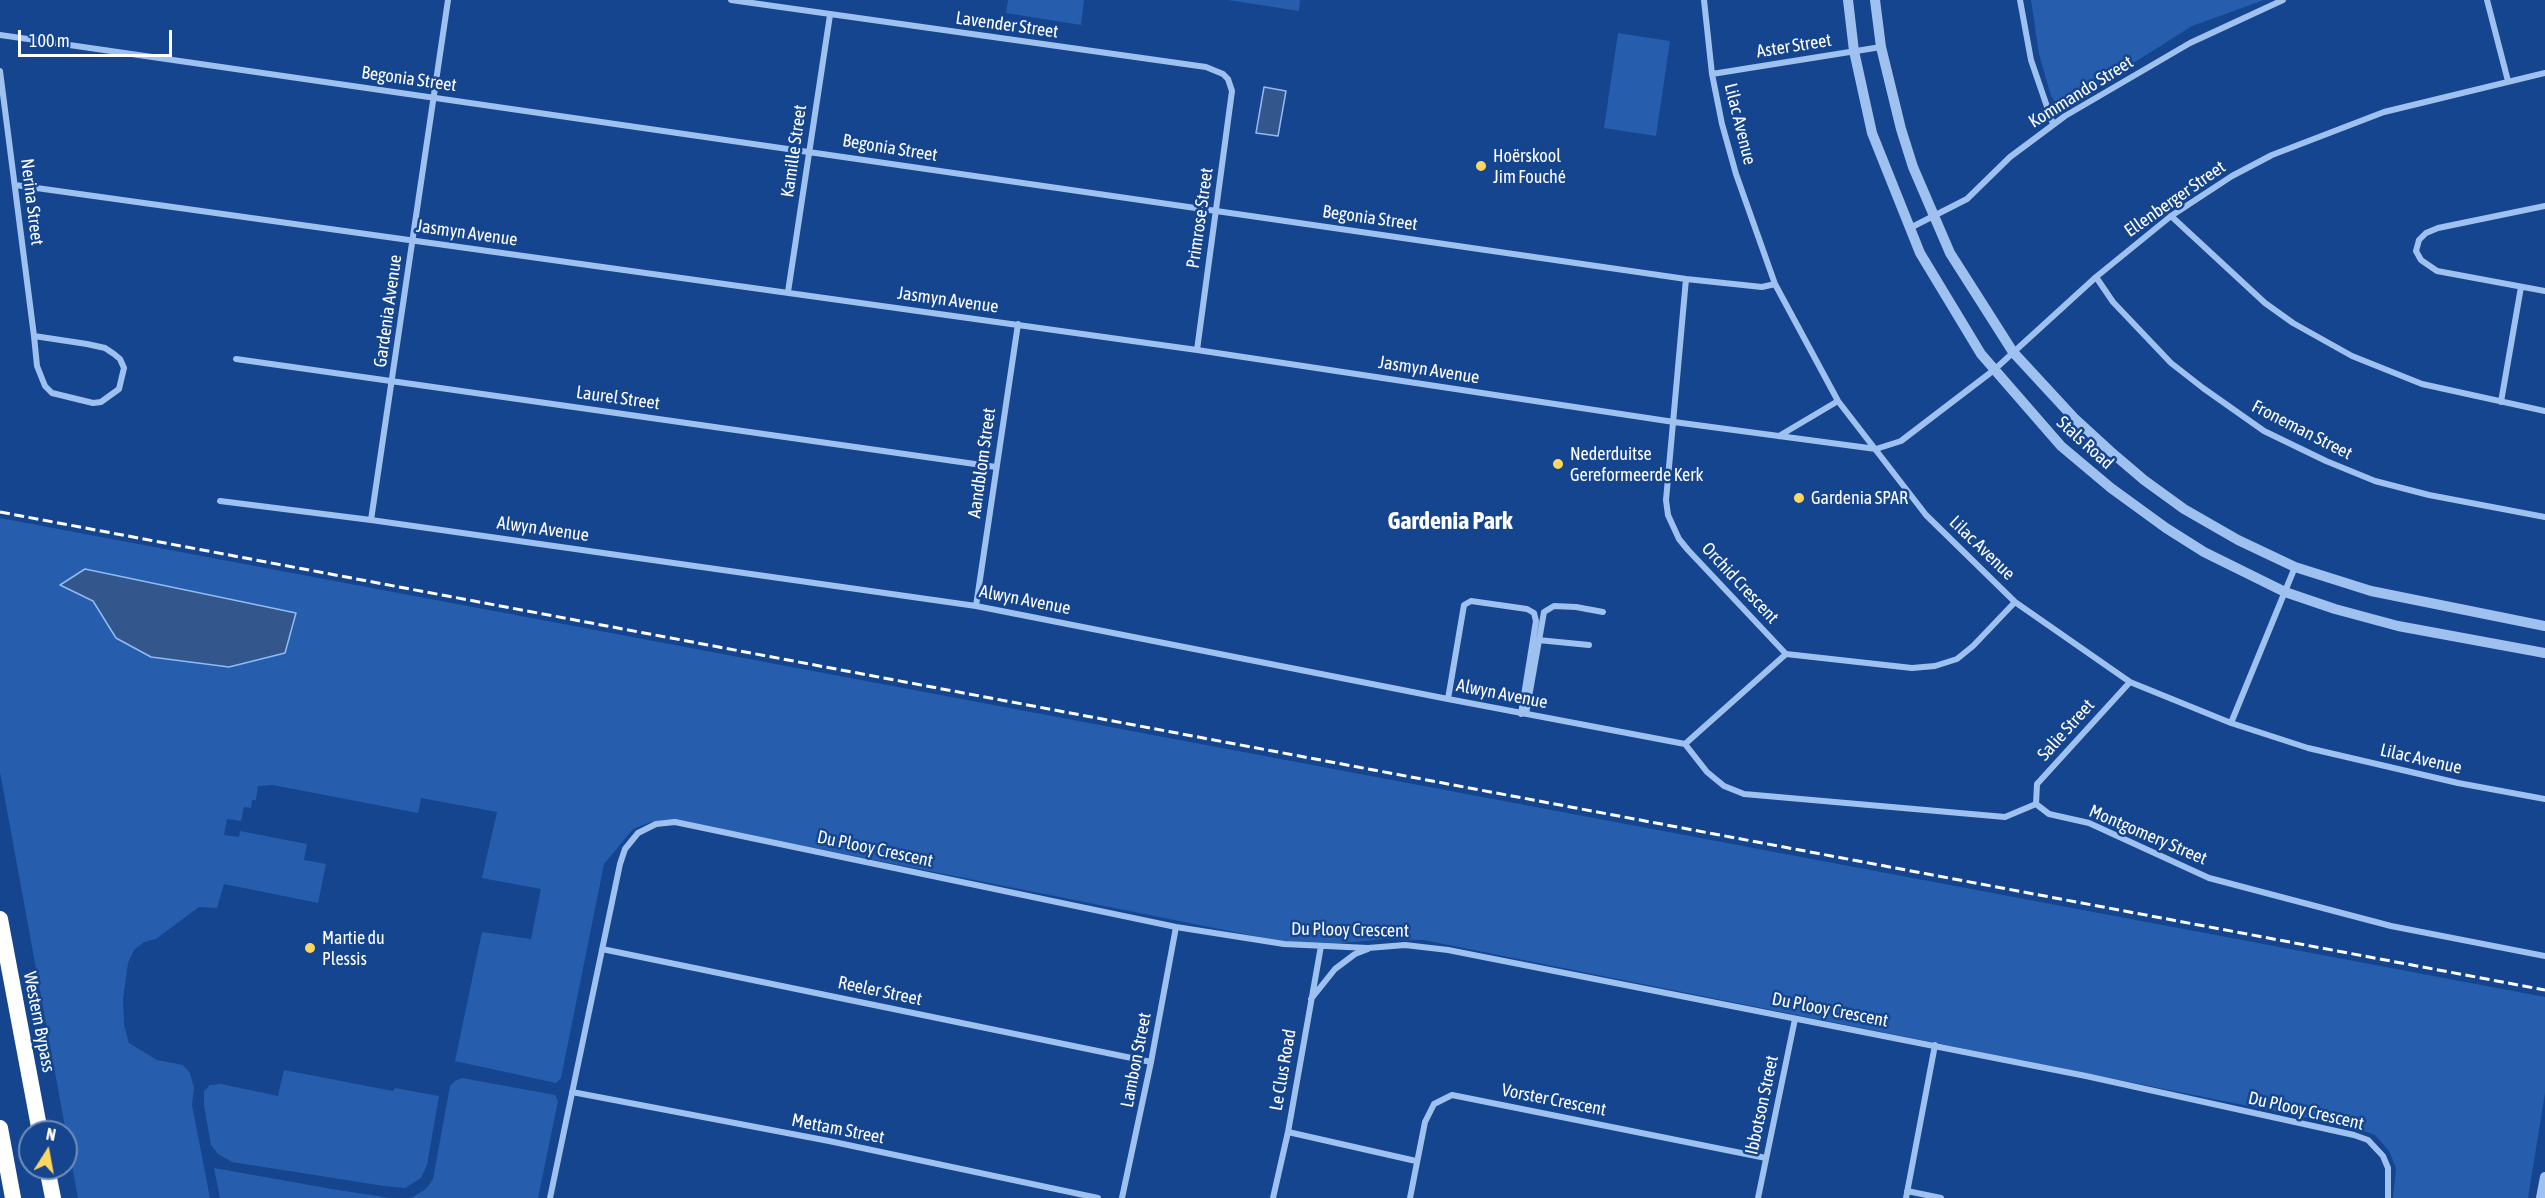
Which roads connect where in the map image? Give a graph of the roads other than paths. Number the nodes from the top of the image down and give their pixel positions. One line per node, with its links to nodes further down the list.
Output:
1 (448, 0): 18 (street, Gardenia Avenue)
2 (731, 0): 9 (street, Lavender Street)
3 (1704, 0): 15 (street, Lilac Avenue)
4 (1848, 0): 12 (street, Stals Road)
5 (1875, 0): 11 (street, Stals Road)
6 (2020, 0): 19 (street)
7 (2283, 0): 19 (street, Kommando Street)
8 (2487, 0): 16 (street)
9 (830, 15): 17 (street, Lavender Street); 20 (street, Kamille Street)
10 (0, 35): 18 (street, Begonia Street)
11 (1881, 47): 12 (street, Aster Street); 24 (street, Stals Road)
12 (1854, 51): 15 (street, Aster Street); 26 (street, Stals Road)
13 (0, 71): 21 (street, Nerina Street)
14 (2545, 73): 16 (street, Ellenberger Street)
15 (1712, 74): 30 (street, Lilac Avenue)
16 (2508, 81): 25 (street, Ellenberger Street)
17 (1232, 91): 23 (street, Primrose Street)
18 (434, 98): 20 (street, Begonia Street); 27 (street, Gardenia Avenue)
19 (2054, 124): 24 (street, Kommando Street)
20 (809, 151): 23 (street, Begonia Street); 33 (street, Kamille Street)
21 (15, 185): 27 (street, Jasmyn Avenue); 35 (street, Nerina Street)
22 (2545, 206): 31 (street)
23 (1215, 212): 29 (street, Begonia Street); 36 (street, Primrose Street)
24 (1934, 215): 26 (street, Kommando Street); 37 (street, Stals Road)
25 (2171, 216): 28 (street, Ellenberger Street); 42 (street)
26 (1909, 228): 39 (street, Stals Road)
27 (413, 241): 33 (street, Jasmyn Avenue); 40 (street, Gardenia Avenue)
28 (2096, 277): 37 (street, Ellenberger Street); 49 (street, Froneman Street)
29 (1686, 279): 30 (street, Begonia Street); 44 (street, Orchid Crescent)
30 (1775, 284): 41 (street, Lilac Avenue)
31 (2521, 287): 32 (street); 42 (street)
32 (2545, 291)
33 (788, 292): 34 (street, Jasmyn Avenue)
34 (1018, 324): 36 (street, Jasmyn Avenue); 47 (street, Aandblom Street)
35 (34, 336): 35 (street, Nerina Street)
36 (1197, 350): 44 (street, Jasmyn Avenue)
37 (2013, 352): 39 (street, Ellenberger Street); 51 (street, Stals Road)
38 (236, 359): 40 (street, Laurel Street)
39 (1994, 370): 46 (street, Ellenberger Street); 52 (street, Stals Road)
40 (392, 381): 47 (street, Laurel Street); 50 (street, Gardenia Avenue)
41 (1838, 401): 45 (street); 46 (street, Lilac Avenue)
42 (2501, 402): 43 (street)
43 (2545, 411)
44 (1674, 422): 45 (street, Jasmyn Avenue); 60 (street, Orchid Crescent)
45 (1778, 436): 46 (street, Jasmyn Avenue)
46 (1876, 449): 53 (street, Lilac Avenue)
47 (996, 466): 54 (street, Aandblom Street)
48 (220, 501): 50 (street, Alwyn Avenue)
49 (2545, 517)
50 (372, 520): 54 (street, Alwyn Avenue)
51 (2295, 567): 52 (street); 56 (street, Stals Road)
52 (2285, 592): 59 (street, Stals Road); 64 (street)
53 (2015, 602): 60 (street); 61 (street, Lilac Avenue)
54 (976, 606): 62 (street, Alwyn Avenue)
55 (1603, 612): 57 (street)
56 (2545, 627)
57 (1538, 640): 58 (street); 63 (street)
58 (1589, 645)
59 (2545, 653)
60 (1786, 654): 65 (street)
61 (2130, 682): 64 (street, Lilac Avenue); 67 (street, Salie Street)
62 (1448, 699): 63 (street, Alwyn Avenue); 63 (street)
63 (1523, 714): 65 (street, Alwyn Avenue)
64 (2231, 723): 66 (street, Lilac Avenue)
65 (1685, 744): 67 (street)
66 (2545, 799)
67 (2036, 804): 73 (street, Montgomery Street)
68 (0, 919): 79 (highway, Western Bypass)
69 (1176, 927): 70 (street, Du Plooy Crescent); 72 (street, Du Plooy Crescent); 77 (street, Lambon Street)
70 (1321, 946): 71 (street, Du Plooy Crescent); 74 (street, Le Clus Road)
71 (1368, 948): 74 (street); 75 (street, Du Plooy Crescent)
72 (602, 949): 77 (street, Reeler Street); 78 (street, Du Plooy Crescent)
73 (2545, 956)
74 (1310, 1000): 81 (street, Le Clus Road)
75 (1795, 1019): 76 (street, Du Plooy Crescent); 82 (street, Ibbotson Street)
76 (1935, 1045): 86 (street); 96 (street, Du Plooy Crescent)
77 (1151, 1062): 91 (street, Lambon Street)
78 (572, 1092): 89 (street, Du Plooy Crescent); 90 (street, Mettam Street)
79 (38, 1120)
80 (0, 1128): 87 (highway)
81 (1288, 1132): 83 (street); 92 (street, Le Clus Road)
82 (1766, 1158): 83 (street, Vorster Crescent); 94 (street, Ibbotson Street)
83 (1416, 1161): 93 (street, Vorster Crescent)
84 (2545, 1177): 97 (street)
85 (49, 1180): 88 (highway)
86 (1906, 1195): 95 (street)
87 (13, 1198)
88 (53, 1198)
89 (550, 1198)
90 (1098, 1198)
91 (1122, 1198)
92 (1273, 1198)
93 (1410, 1198)
94 (1758, 1198)
95 (1941, 1198)
96 (2388, 1198)
97 (2541, 1198)

